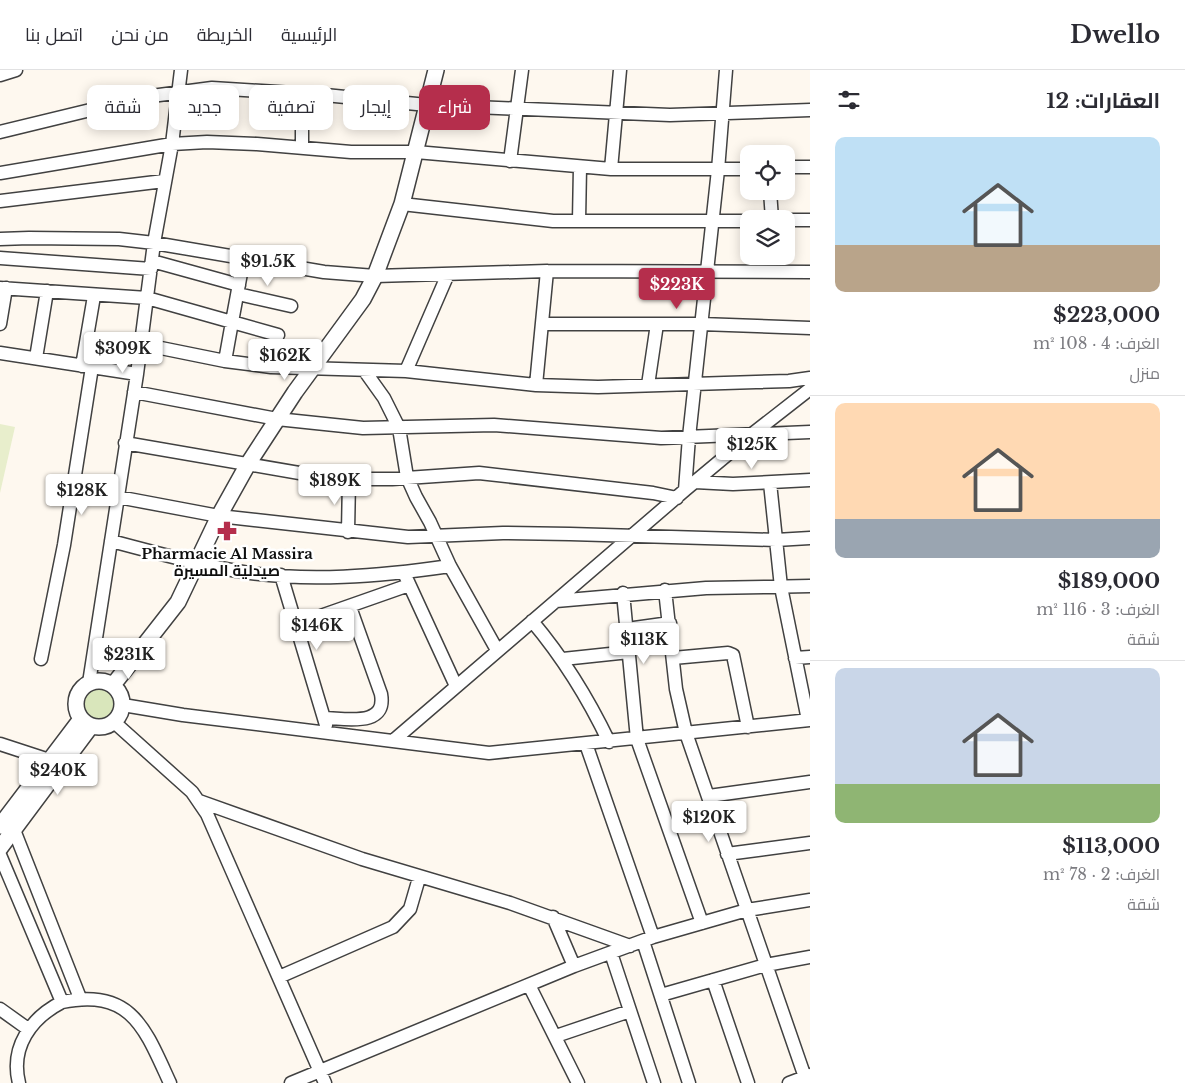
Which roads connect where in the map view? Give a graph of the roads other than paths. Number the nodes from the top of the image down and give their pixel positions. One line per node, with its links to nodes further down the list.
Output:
1 (16, 70): 7 (street)
2 (181, 70): 8 (street)
3 (436, 70): 9 (street)
4 (522, 70): 14 (street)
5 (620, 70): 17 (street)
6 (726, 70): 16 (street)
7 (0, 75)
8 (180, 85)
9 (432, 85)
10 (169, 93): 21 (street)
11 (333, 96): 12 (street)
12 (419, 104)
13 (490, 106): 14 (street)
14 (518, 107): 17 (street); 25 (street)
15 (810, 110): 16 (street)
16 (722, 112): 17 (street); 31 (street)
17 (615, 113): 29 (street)
18 (174, 130): 22 (street)
19 (302, 130): 23 (street)
20 (421, 130): 24 (street)
21 (0, 132)
22 (172, 144): 23 (street); 32 (street); 33 (street)
23 (302, 148): 24 (street)
24 (416, 152): 25 (street); 35 (street)
25 (510, 161): 26 (street)
26 (580, 167): 29 (street); 38 (street)
27 (795, 167): 28 (street)
28 (810, 167)
29 (612, 169): 31 (street)
30 (740, 169): 31 (street)
31 (718, 170): 40 (street)
32 (0, 173)
33 (164, 181): 34 (street); 42 (street)
34 (0, 201)
35 (402, 204): 38 (street); 50 (street)
36 (795, 220): 37 (street)
37 (810, 220)
38 (579, 221): 40 (street)
39 (740, 221): 40 (street)
40 (712, 222): 48 (street)
41 (0, 240): 42 (street)
42 (154, 243): 43 (street); 45 (street)
43 (244, 257): 50 (street); 52 (street)
44 (0, 258): 45 (street)
45 (151, 265): 52 (street); 55 (street)
46 (547, 272): 48 (street); 49 (street); 59 (street)
47 (810, 272): 48 (street)
48 (706, 273): 61 (street)
49 (448, 274): 50 (street); 71 (street)
50 (375, 276): 69 (street)
51 (3, 288): 53 (street); 58 (street)
52 (239, 290): 56 (street); 57 (street)
53 (48, 291): 54 (street); 66 (street)
54 (94, 296): 55 (street); 68 (street)
55 (147, 298): 57 (street); 64 (street)
56 (291, 306)
57 (232, 322): 63 (street); 67 (street)
58 (0, 323)
59 (544, 324): 60 (street); 75 (street)
60 (657, 324): 61 (street); 76 (street)
61 (701, 324): 62 (street); 74 (street)
62 (810, 328)
63 (278, 335)
64 (141, 344): 67 (street); 72 (street)
65 (0, 353): 66 (street)
66 (36, 358): 68 (street)
67 (224, 361): 69 (street)
68 (87, 366): 72 (street); 118 (street)
69 (312, 369): 70 (street); 79 (street)
70 (364, 370): 71 (street); 80 (street)
71 (406, 371): 75 (street)
72 (137, 374): 78 (street)
73 (810, 378): 74 (street)
74 (694, 383): 76 (street); 83 (street)
75 (536, 385): 76 (street)
76 (648, 385)
77 (810, 390): 82 (street)
78 (134, 392): 79 (street); 84 (street)
79 (277, 419): 80 (street); 85 (street)
80 (398, 428): 83 (street); 86 (street)
81 (810, 432): 82 (street)
82 (751, 434): 83 (street); 90 (street)
83 (689, 437): 90 (street)
84 (125, 443): 85 (street); 91 (street)
85 (248, 464): 87 (street); 92 (street)
86 (408, 477): 87 (street); 90 (street); 94 (street)
87 (349, 480): 93 (street)
88 (810, 480): 89 (street)
89 (770, 483): 90 (street); 97 (street)
90 (686, 490): 95 (street)
91 (118, 497): 92 (street); 98 (street)
92 (219, 516): 93 (street); 99 (street)
93 (348, 532): 94 (street)
94 (436, 536): 95 (street); 100 (street)
95 (632, 536): 97 (street); 107 (street)
96 (810, 538): 97 (street)
97 (776, 540): 104 (street)
98 (111, 541): 99 (street); 120 (street)
99 (197, 563): 101 (street); 121 (street)
100 (450, 566): 102 (street); 113 (street)
101 (281, 575): 102 (street); 111 (street)
102 (407, 579): 108 (street); 122 (street)
103 (810, 586): 104 (street)
104 (781, 587): 105 (street); 117 (street)
105 (665, 590): 106 (street); 110 (street)
106 (623, 594): 107 (street); 112 (street)
107 (556, 600): 109 (street)
108 (350, 607): 111 (street); 124 (street)
109 (532, 621): 113 (street); 119 (street)
110 (670, 623): 112 (street); 116 (street)
111 (295, 626): 124 (street)
112 (627, 629): 114 (street)
113 (497, 650): 122 (street)
114 (629, 652): 119 (street); 131 (street)
115 (810, 657): 117 (street)
116 (674, 658): 128 (street); 129 (street)
117 (795, 658): 125 (street)
118 (41, 659)
119 (563, 659): 133 (street)
120 (90, 682): 121 (street); 126 (street)
121 (112, 685): 123 (street)
122 (456, 686): 132 (street)
123 (122, 705): 127 (street); 130 (street)
124 (324, 718): 130 (street)
125 (809, 720): 128 (street)
126 (86, 722): 127 (street); 136 (street); 140 (street)
127 (114, 722): 139 (street)
128 (748, 727): 129 (street)
129 (686, 733): 131 (street); 138 (street)
130 (329, 734): 132 (street)
131 (637, 739): 133 (street); 149 (street)
132 (394, 740): 135 (street)
133 (609, 742): 135 (street)
134 (0, 744): 136 (street)
135 (586, 744): 150 (street)
136 (48, 760): 140 (street)
137 (810, 782): 138 (street)
138 (708, 796): 143 (street)
139 (200, 801): 145 (street); 156 (street)
140 (7, 828): 142 (street); 160 (street)
141 (810, 843): 143 (street)
142 (0, 848)
143 (727, 854): 147 (street)
144 (0, 855): 161 (street)
145 (419, 878): 148 (street); 156 (street)
146 (810, 900): 147 (street)
147 (747, 910): 149 (street); 154 (street)
148 (552, 917): 151 (street); 155 (street)
149 (702, 923): 150 (street)
150 (648, 939): 151 (street); 159 (street)
151 (630, 946): 152 (street)
152 (611, 953): 155 (street); 163 (street)
153 (810, 956): 154 (street)
154 (766, 965): 157 (street); 167 (street)
155 (574, 966): 158 (street)
156 (279, 977): 166 (street)
157 (713, 980): 159 (street); 174 (street)
158 (529, 985): 165 (street); 166 (street)
159 (661, 995): 173 (street)
160 (80, 998): 161 (street); 169 (street)
161 (62, 1002): 164 (street)
162 (0, 1009): 164 (street)
163 (630, 1011): 165 (street); 172 (street)
164 (28, 1029): 168 (street)
165 (556, 1036): 171 (street)
166 (322, 1077): 170 (street)
167 (807, 1078): 175 (street)
168 (19, 1083)
169 (170, 1083)
170 (291, 1083)
171 (578, 1083)
172 (654, 1083)
173 (689, 1083)
174 (748, 1083)
175 (789, 1083)

